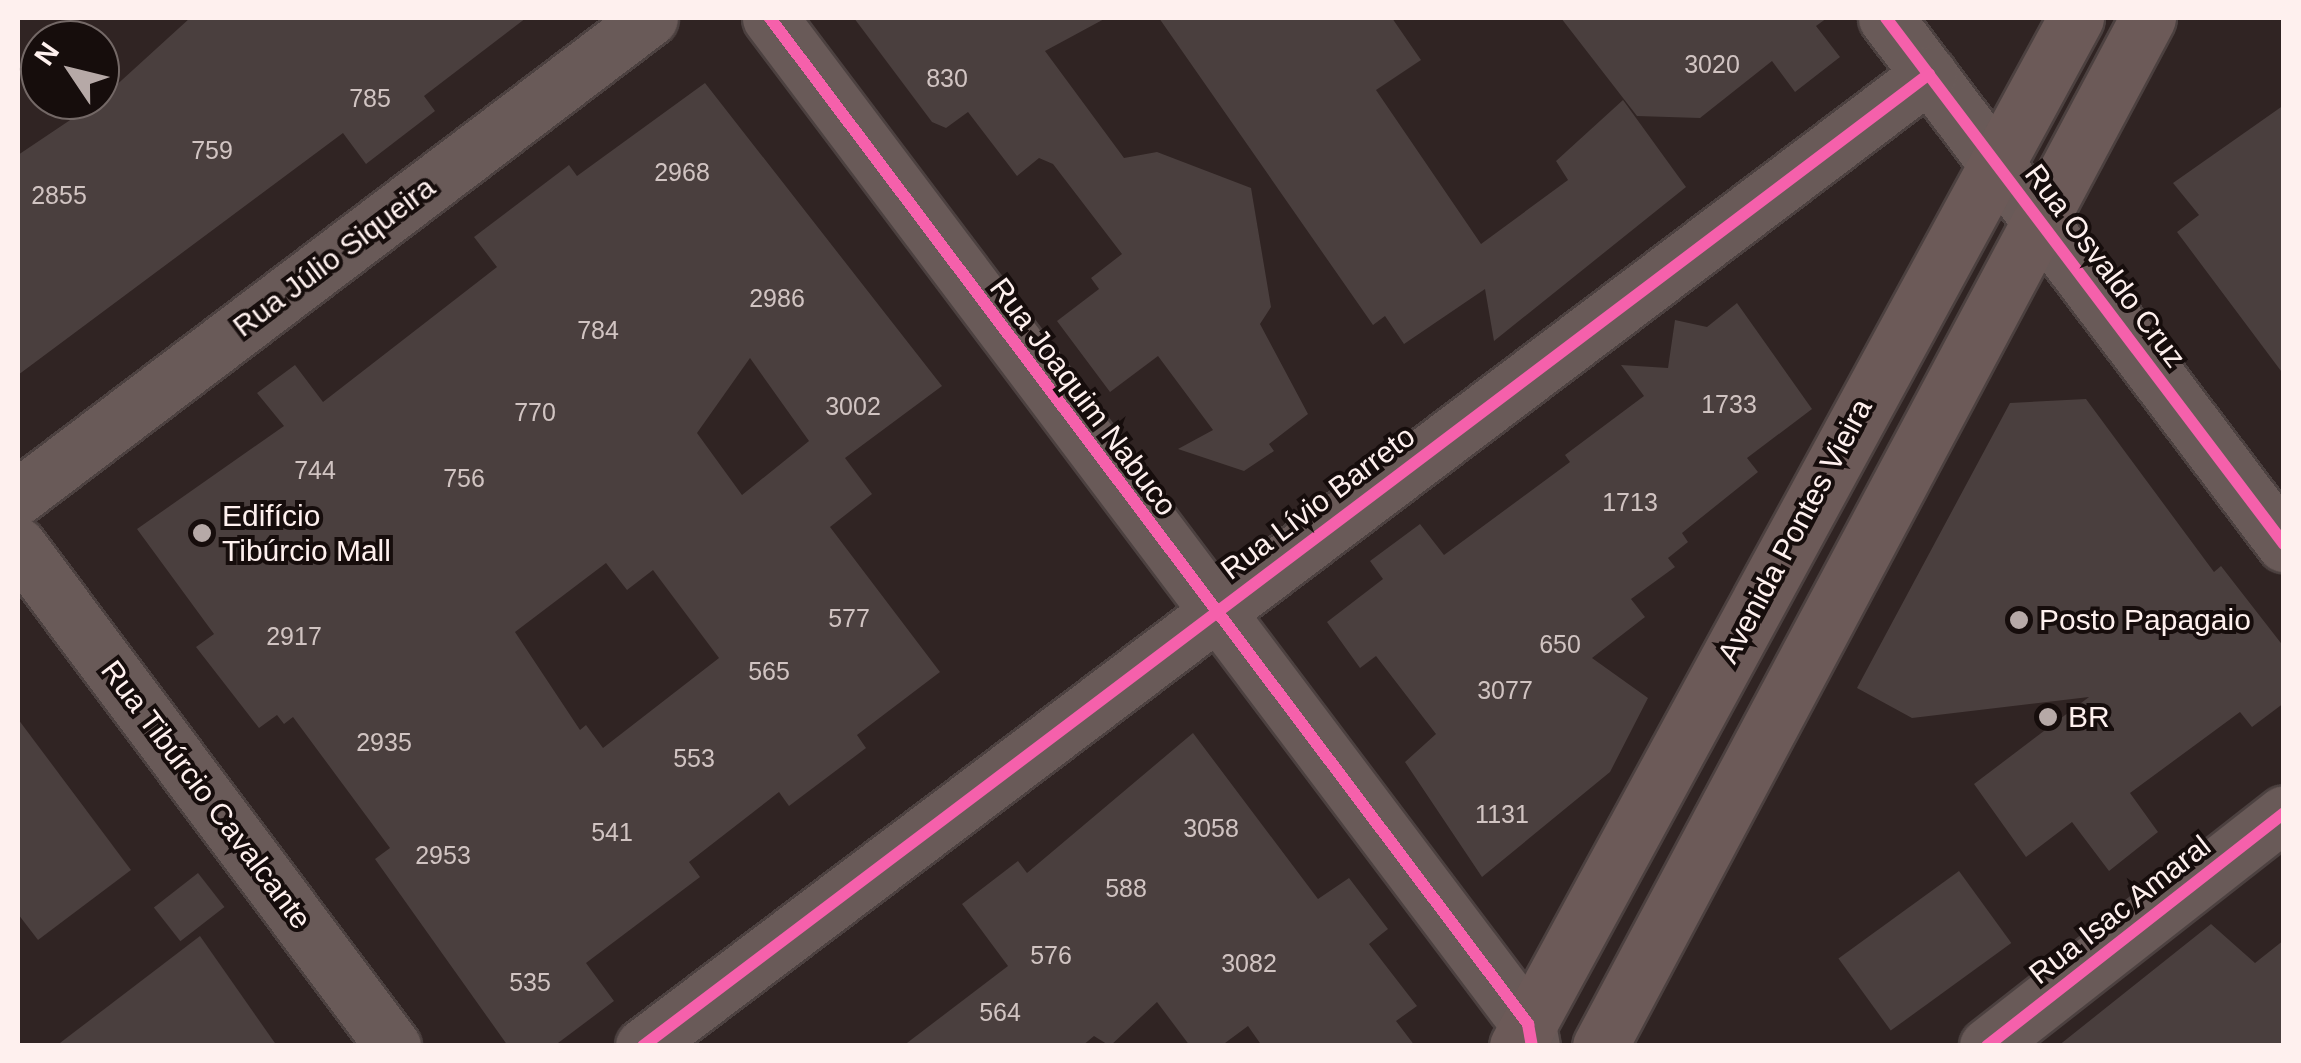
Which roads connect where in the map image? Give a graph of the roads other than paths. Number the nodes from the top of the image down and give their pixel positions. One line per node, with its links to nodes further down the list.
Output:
1 (650, 18): 9 (street, Rua Júlio Siqueira)
2 (770, 18): 12 (street, Rua Joaquim Nabuco)
3 (1886, 18): 6 (street, Rua Osvaldo Cruz)
4 (2076, 18): 7 (main road, Avenida Pontes Vieira)
5 (2148, 18): 8 (main road)
6 (1928, 74): 7 (street, Rua Osvaldo Cruz); 12 (street, Rua Lívio Barreto)
7 (1995, 162): 8 (street, Rua Osvaldo Cruz); 14 (main road, Avenida Pontes Vieira)
8 (2039, 221): 10 (street, Rua Osvaldo Cruz); 17 (main road)
9 (18, 497)
10 (2284, 544)
11 (18, 546): 15 (street, Rua Tibúrcio Cavalcante)
12 (1214, 614): 14 (street, Rua Joaquim Nabuco); 16 (street, Rua Lívio Barreto)
13 (2284, 813): 18 (street, Rua Isac Amaral)
14 (1526, 1038)
15 (393, 1046)
16 (643, 1046)
17 (1600, 1046)
18 (1988, 1046)

